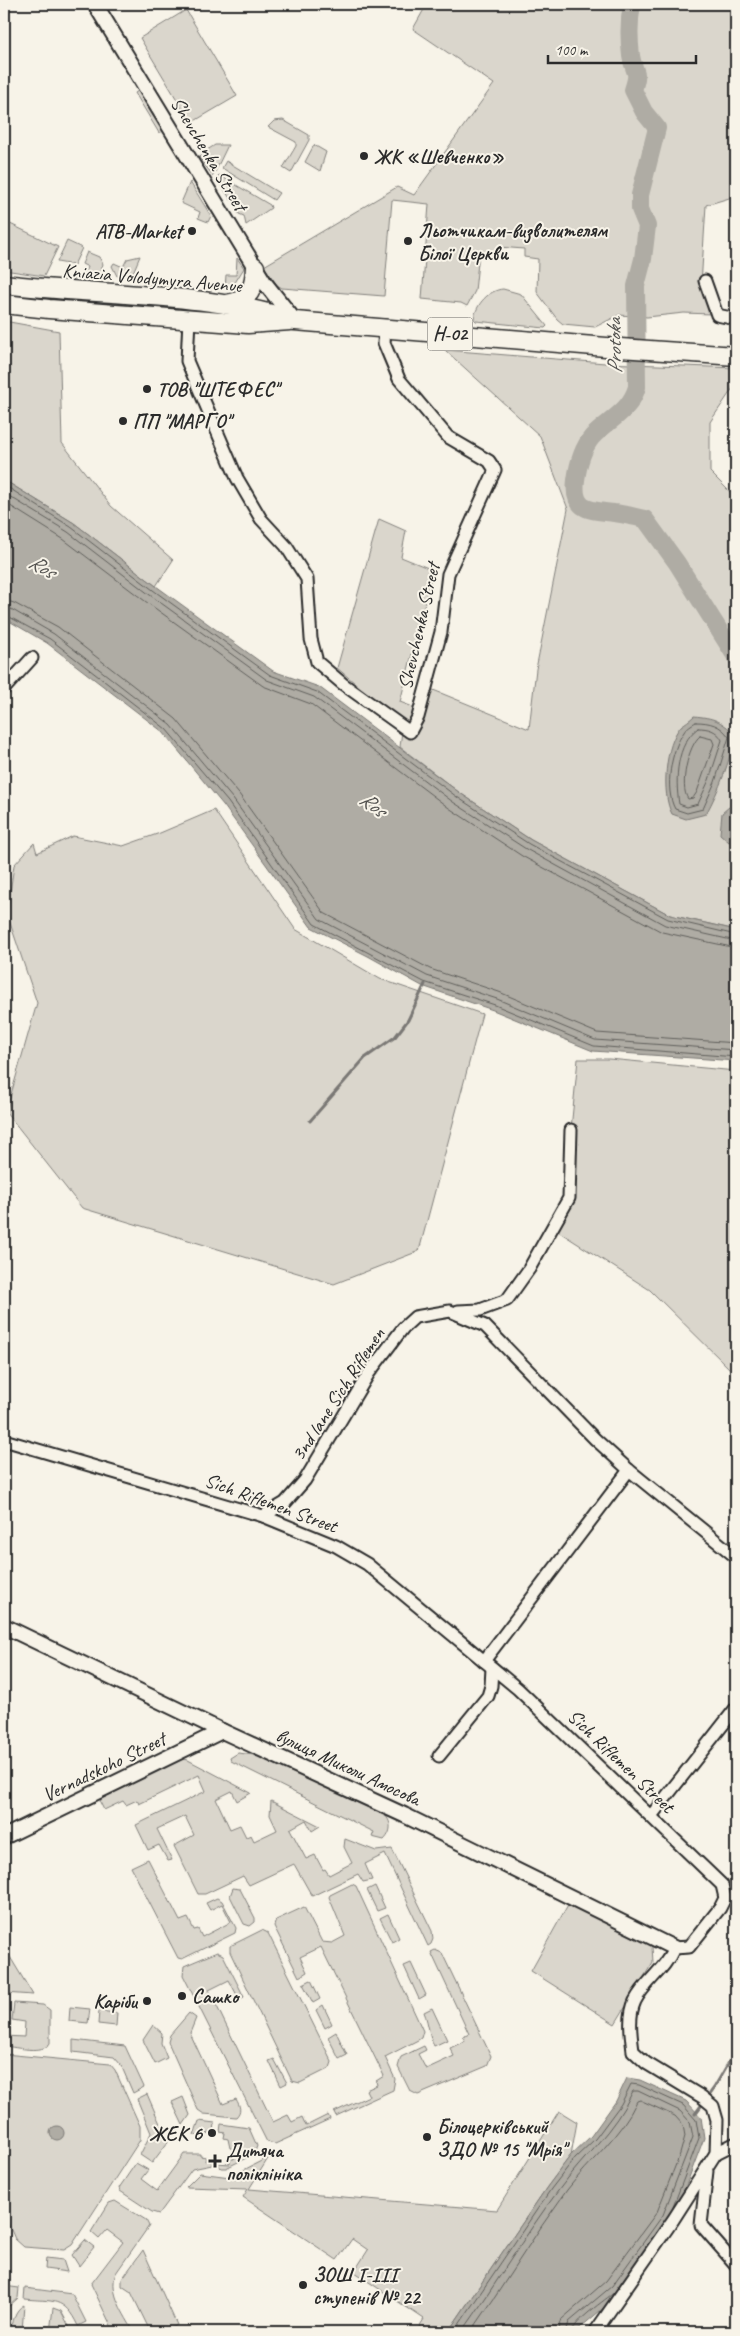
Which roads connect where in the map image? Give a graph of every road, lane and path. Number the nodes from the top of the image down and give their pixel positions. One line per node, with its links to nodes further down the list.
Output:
1 (95, 4): 2 (street, Shevchenka Street)
2 (255, 268): 6 (main road); 9 (street, Shevchenka Street)
3 (705, 281): 8 (street)
4 (4, 284): 6 (main road, Kniazia Volodymyra Avenue / Н-02)
5 (4, 304): 7 (main road, Kniazia Volodymyra Avenue / Н-02)
6 (225, 304): 9 (main road, Kniazia Volodymyra Avenue / Н-02)
7 (189, 319): 9 (main road, Kniazia Volodymyra Avenue / Н-02); 10 (street, Shevchenka Street)
8 (736, 319)
9 (295, 321): 10 (main road, Kniazia Volodymyra Avenue / Н-02)
10 (385, 329): 11 (main road, Kniazia Volodymyra Avenue / Н-02)
11 (736, 356)
12 (32, 658): 13 (street)
13 (4, 689)
14 (571, 1130): 15 (street, 3nd lane Sich Riflemen)
15 (450, 1311): 17 (street); 18 (street, 3nd lane Sich Riflemen)
16 (4, 1440): 18 (street, Sich Riflemen Street)
17 (629, 1470): 19 (street); 21 (street)
18 (263, 1516): 21 (street, Sich Riflemen Street)
19 (736, 1557)
20 (4, 1626): 23 (street, вулиця Миколи Амосова)
21 (488, 1664): 24 (street); 25 (street, Sich Riflemen Street)
22 (736, 1708): 25 (street)
23 (222, 1731): 26 (street, Vernadskoho Street); 27 (street, вулиця Миколи Амосова)
24 (439, 1756)
25 (651, 1816): 27 (street, Sich Riflemen Street)
26 (4, 1837)
27 (674, 1948): 29 (street)
28 (736, 2143): 29 (street)
29 (716, 2152): 30 (street)
30 (708, 2167): 31 (street); 32 (street)
31 (736, 2265)
32 (598, 2331)

